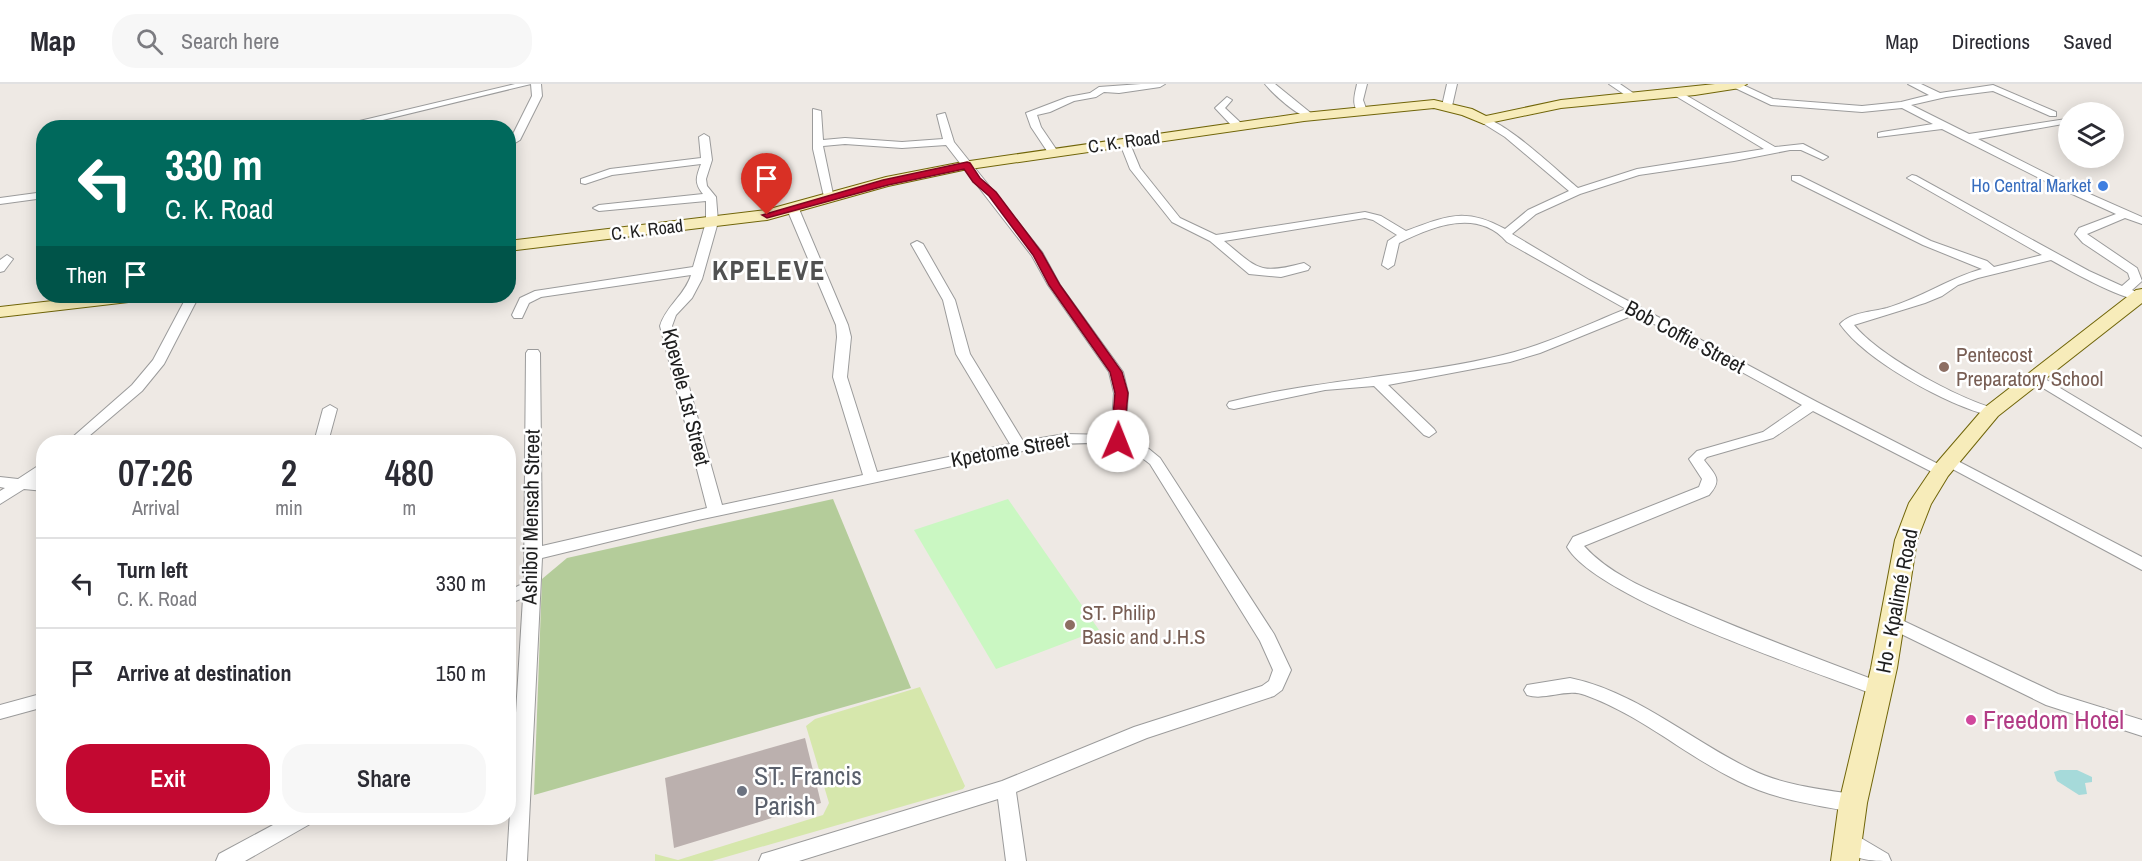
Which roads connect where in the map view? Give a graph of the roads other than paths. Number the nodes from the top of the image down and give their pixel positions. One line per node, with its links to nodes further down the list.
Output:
1 (527, 84): 24 (street)
2 (536, 84): 31 (street)
3 (1160, 84): 11 (street)
4 (1270, 84): 23 (street)
5 (1362, 84): 20 (street)
6 (1452, 84): 18 (street)
7 (1614, 84): 15 (street)
8 (1738, 84): 13 (street); 17 (street)
9 (1912, 84): 14 (street)
10 (2012, 84): 12 (street)
11 (1099, 86): 37 (street)
12 (1994, 88): 14 (street); 21 (street)
13 (1677, 93): 15 (street); 36 (street)
14 (1937, 95): 17 (street)
15 (1634, 97): 25 (street)
16 (1227, 100): 27 (street)
17 (1903, 105): 28 (street)
18 (1447, 106): 20 (street, C. K. Road); 25 (street, C. K. Road)
19 (816, 111): 35 (street)
20 (1362, 111): 23 (street, C. K. Road)
21 (2053, 114)
22 (942, 115): 34 (street)
23 (1309, 116): 27 (street, C. K. Road)
24 (370, 120)
25 (1484, 120): 44 (street)
26 (2058, 122): 32 (street)
27 (1238, 126): 33 (street, C. K. Road)
28 (1942, 126): 29 (street); 32 (street)
29 (1882, 135)
30 (704, 137): 39 (street, Kpevele 1st Street)
31 (516, 138)
32 (1966, 138): 51 (street)
33 (1124, 141): 37 (street, C. K. Road); 56 (street)
34 (949, 142): 35 (street); 40 (street)
35 (818, 143): 47 (street)
36 (1773, 150): 38 (street); 44 (street)
37 (1053, 152): 40 (street, C. K. Road)
38 (1823, 157)
39 (707, 160): 43 (street); 46 (street, Kpevele 1st Street)
40 (967, 165): 47 (street, C. K. Road); 80 (street)
41 (1796, 178): 63 (street)
42 (1912, 178): 59 (street)
43 (585, 181)
44 (1576, 192): 54 (street)
45 (36, 196): 48 (street)
46 (711, 197): 49 (street); 53 (street, Kpevele 1st Street)
47 (829, 199): 50 (street, C. K. Road)
48 (0, 201)
49 (599, 208)
50 (793, 209): 53 (street, C. K. Road); 85 (street)
51 (2126, 214): 52 (street); 64 (street)
52 (2142, 221)
53 (712, 222): 58 (street, C. K. Road); 62 (street, Kpevele 1st Street)
54 (1506, 234): 55 (street, Bob Coffie Street); 67 (street, Bob Coffie Street)
55 (1404, 235): 56 (street); 60 (street)
56 (1214, 239): 61 (street)
57 (917, 244): 82 (street)
58 (516, 245)
59 (2052, 256): 63 (street); 64 (street)
60 (1388, 265)
61 (1304, 267)
62 (699, 270): 69 (street); 90 (street, Kpevele 1st Street)
63 (1991, 270): 76 (street)
64 (2133, 294): 71 (street, Ho - Kpalimé Road)
65 (77, 303): 68 (street)
66 (189, 303): 78 (street)
67 (1636, 310): 72 (street); 74 (street, Bob Coffie Street)
68 (0, 312)
69 (518, 315)
70 (533, 353): 91 (street, Ashiboi Mensah Street)
71 (2035, 378): 76 (street, Ho - Kpalimé Road); 81 (street)
72 (1378, 382): 73 (street); 77 (street)
73 (1234, 405)
74 (1812, 405): 83 (street, Bob Coffie Street); 96 (street)
75 (330, 409): 79 (street)
76 (1990, 412): 83 (street, Ho - Kpalimé Road)
77 (1429, 432)
78 (82, 435)
79 (323, 435)
80 (1118, 441): 82 (street, Kpetome Street); 101 (street, Kpetome Street)
81 (2142, 443)
82 (1019, 447): 85 (street, Kpetome Street)
83 (1946, 466): 92 (street, Bob Coffie Street); 95 (street, Ho - Kpalimé Road)
84 (36, 473): 87 (street)
85 (872, 479): 90 (street, Kpetome Street)
86 (0, 482): 87 (street)
87 (22, 484): 88 (street); 89 (street)
88 (36, 485)
89 (0, 499)
90 (716, 512): 91 (street, Kpetome Street)
91 (534, 554): 93 (street, Ashiboi Mensah Street)
92 (2142, 564)
93 (531, 587): 94 (street); 106 (street, Ashiboi Mensah Street)
94 (516, 594)
95 (1893, 622): 96 (street, Ho - Kpalimé Road); 100 (street)
96 (1879, 689): 102 (street, Ho - Kpalimé Road)
97 (1533, 690): 102 (street)
98 (36, 702): 99 (street)
99 (0, 712)
100 (2142, 728)
101 (1006, 788): 107 (street); 108 (street)
102 (1853, 803): 104 (street, Ho - Kpalimé Road)
103 (290, 825): 105 (street)
104 (1847, 851): 109 (street)
105 (226, 861)
106 (517, 861)
107 (769, 861)
108 (1016, 861)
109 (1881, 861)

